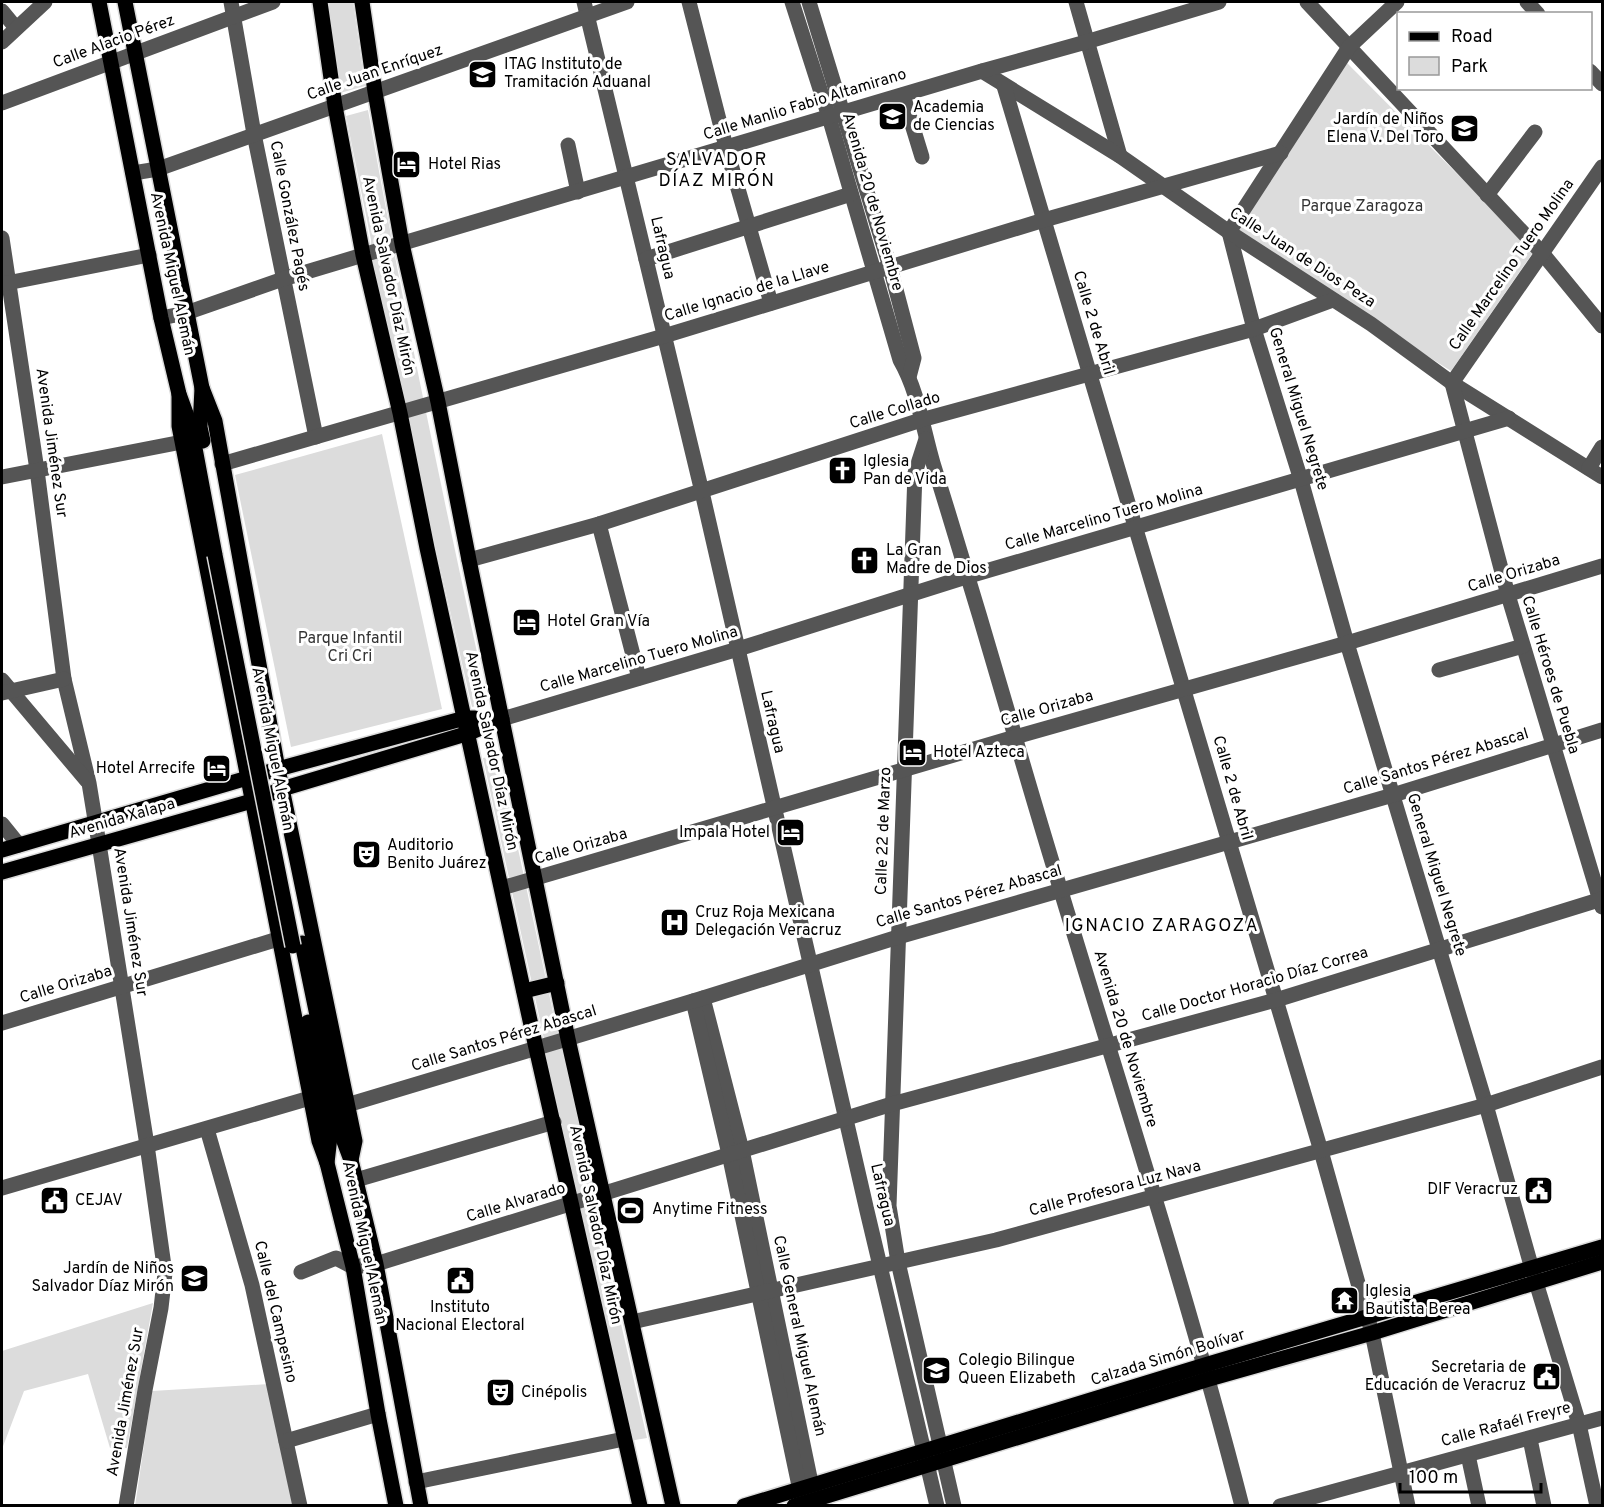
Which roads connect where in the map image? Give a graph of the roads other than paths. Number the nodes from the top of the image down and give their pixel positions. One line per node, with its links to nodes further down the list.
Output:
1 (45, 2): 18 (street)
2 (99, 2): 23 (main road, Avenida Miguel Alemán)
3 (125, 2): 22 (main road, Avenida Miguel Alemán)
4 (273, 2): 15 (street, Calle Alacio Pérez)
5 (320, 2): 29 (main road, Avenida Salvador Díaz Mirón)
6 (363, 2): 26 (main road, Avenida Salvador Díaz Mirón)
7 (627, 2): 16 (street, Calle Juan Enríquez)
8 (689, 2): 35 (street)
9 (792, 2): 31 (street, Avenida 20 de Noviembre)
10 (809, 2): 30 (street, Avenida 20 de Noviembre)
11 (1076, 2): 20 (street)
12 (1219, 2): 20 (street, Calle Manlio Fabio Altamirano)
13 (1307, 2): 21 (street)
14 (1397, 2): 21 (street)
15 (233, 9): 22 (street, Calle Alacio Pérez); 33 (street, Calle González Pagés)
16 (586, 9): 26 (street, Calle Juan Enríquez); 42 (street, Lafragua)
17 (2, 12): 18 (street)
18 (16, 28): 19 (street)
19 (2, 42)
20 (1086, 42): 24 (street, Calle Manlio Fabio Altamirano); 37 (street)
21 (1349, 47): 36 (street); 46 (street)
22 (135, 53): 23 (street, Calle Alacio Pérez); 40 (main road, Avenida Miguel Alemán)
23 (112, 62): 28 (street, Calle Alacio Pérez); 41 (main road, Avenida Miguel Alemán)
24 (982, 71): 25 (street, Calle Juan de Dios Peza); 27 (street, Calle Manlio Fabio Altamirano)
25 (1004, 86): 37 (street, Calle Juan de Dios Peza); 47 (street, Calle 2 de Abril)
26 (375, 92): 29 (street, Calle Juan Enríquez); 51 (main road, Avenida Salvador Díaz Mirón)
27 (903, 95): 30 (street, Calle Manlio Fabio Altamirano); 38 (street)
28 (2, 103)
29 (335, 106): 33 (street, Calle Juan Enríquez); 54 (main road, Avenida Salvador Díaz Mirón)
30 (844, 113): 31 (street, Calle Manlio Fabio Altamirano); 56 (street, Avenida 20 de Noviembre)
31 (829, 117): 35 (street, Calle Manlio Fabio Altamirano); 45 (street, Avenida 20 de Noviembre)
32 (1535, 132): 46 (street)
33 (254, 134): 40 (street, Calle Juan Enríquez); 58 (street, Calle González Pagés)
34 (568, 145): 44 (street)
35 (726, 147): 42 (street, Calle Manlio Fabio Altamirano); 48 (street)
36 (1281, 153): 43 (street, Calle Ignacio de la Llave); 49 (street)
37 (1120, 156): 43 (street, Calle Juan de Dios Peza)
38 (922, 157)
39 (1602, 167): 52 (street, Calle Marcelino Tuero Molina)
40 (158, 169): 41 (street, Calle Juan Enríquez); 62 (main road, Avenida Miguel Alemán)
41 (133, 173): 53 (main road, Avenida Miguel Alemán)
42 (627, 177): 44 (street, Calle Manlio Fabio Altamirano); 55 (street, Lafragua)
43 (1163, 187): 47 (street, Calle Ignacio de la Llave); 49 (street, Calle Juan de Dios Peza)
44 (578, 192): 51 (street, Calle Manlio Fabio Altamirano)
45 (851, 194): 48 (street); 57 (street, Avenida 20 de Noviembre)
46 (1487, 195): 52 (street)
47 (1044, 220): 56 (street, Calle Ignacio de la Llave); 67 (street, Calle 2 de Abril)
48 (749, 226): 55 (street); 61 (street)
49 (1229, 232): 60 (street, Calle Juan de Dios Peza); 65 (street, General Miguel Negrete)
50 (2, 238): 59 (street, Avenida Jiménez Sur)
51 (402, 244): 54 (street, Calle Manlio Fabio Altamirano); 72 (main road, Avenida Salvador Díaz Mirón)
52 (1543, 254): 64 (street); 69 (street, Calle Marcelino Tuero Molina)
53 (149, 255): 59 (street); 63 (main road, Avenida Miguel Alemán)
54 (363, 255): 58 (street, Calle Manlio Fabio Altamirano); 73 (main road, Avenida Salvador Díaz Mirón)
55 (646, 259): 66 (street, Lafragua)
56 (890, 267): 57 (street, Calle Ignacio de la Llave); 68 (street, Avenida 20 de Noviembre)
57 (873, 272): 61 (street, Calle Ignacio de la Llave); 68 (street, Avenida 20 de Noviembre)
58 (283, 279): 62 (street, Calle Manlio Fabio Altamirano); 77 (street, Calle González Pagés)
59 (6, 284): 83 (street, Avenida Jiménez Sur)
60 (1333, 300): 65 (street, Calle Collado); 69 (street, Calle Juan de Dios Peza)
61 (771, 303): 66 (street, Calle Ignacio de la Llave)
62 (186, 313): 63 (street, Calle Manlio Fabio Altamirano); 70 (main road, Avenida Miguel Alemán)
63 (161, 318): 71 (main road, Avenida Miguel Alemán)
64 (1602, 326)
65 (1254, 329): 67 (street, Calle Collado); 86 (street, General Miguel Negrete)
66 (664, 336): 72 (street, Calle Ignacio de la Llave); 87 (street, Lafragua)
67 (1089, 373): 75 (street, Calle Collado); 89 (street, Calle 2 de Abril)
68 (909, 377): 75 (street, Avenida 20 de Noviembre)
69 (1452, 383): 74 (street, Calle Juan de Dios Peza); 76 (street, Calle Héroes de Puebla)
70 (202, 388): 81 (main road); 90 (main road, Avenida Miguel Alemán)
71 (179, 394): 79 (main road); 90 (main road, Avenida Miguel Alemán)
72 (438, 402): 73 (street, Calle Ignacio de la Llave); 91 (main road, Avenida Salvador Díaz Mirón)
73 (400, 413): 77 (street, Calle Ignacio de la Llave); 106 (main road, Avenida Salvador Díaz Mirón)
74 (1509, 418): 76 (street, Calle Marcelino Tuero Molina); 82 (street, Calle Juan de Dios Peza)
75 (921, 420): 78 (street, Avenida 20 de Noviembre); 87 (street, Calle Collado)
76 (1463, 430): 86 (street, Calle Marcelino Tuero Molina); 94 (street, Calle Héroes de Puebla)
77 (316, 437): 81 (street, Calle Ignacio de la Llave)
78 (926, 439): 93 (street, Avenida 20 de Noviembre); 95 (street, Calle 22 de Marzo)
79 (182, 442): 83 (street); 107 (main road)
80 (1602, 447): 82 (street)
81 (222, 464): 105 (main road)
82 (1589, 468): 85 (street, Calle Juan de Dios Peza)
83 (37, 470): 84 (street); 101 (street, Avenida Jiménez Sur)
84 (2, 477)
85 (1602, 477)
86 (1301, 480): 89 (street, Calle Marcelino Tuero Molina); 96 (street, General Miguel Negrete)
87 (702, 492): 88 (street, Calle Collado); 98 (street, Lafragua)
88 (599, 524): 91 (street, Calle Collado); 100 (street)
89 (1137, 527): 93 (street, Calle Marcelino Tuero Molina); 103 (street, Calle 2 de Abril)
90 (220, 554): 134 (main road, Avenida Miguel Alemán)
91 (469, 560): 104 (main road, Avenida Salvador Díaz Mirón)
92 (1602, 566): 94 (street, Calle Orizaba)
93 (969, 576): 95 (street, Calle Marcelino Tuero Molina); 109 (street, Avenida 20 de Noviembre)
94 (1508, 595): 96 (street, Calle Orizaba); 97 (street, Calle Héroes de Puebla)
95 (910, 596): 98 (street, Calle Marcelino Tuero Molina); 112 (street, Calle 22 de Marzo)
96 (1347, 643): 103 (street, Calle Orizaba); 116 (street, General Miguel Negrete)
97 (1523, 646): 99 (street); 110 (street, Calle Héroes de Puebla)
98 (738, 650): 100 (street, Calle Marcelino Tuero Molina); 118 (street, Lafragua)
99 (1438, 670)
100 (639, 678): 104 (street, Calle Marcelino Tuero Molina)
101 (64, 679): 102 (street); 114 (street, Avenida Jiménez Sur)
102 (4, 688): 114 (street)
103 (1184, 689): 109 (street, Calle Orizaba); 121 (street, Calle 2 de Abril)
104 (502, 719): 106 (main road, Calle Marcelino Tuero Molina); 128 (main road, Avenida Salvador Díaz Mirón)
105 (269, 720): 107 (main road); 111 (main road)
106 (467, 726): 111 (main road, Calle Marcelino Tuero Molina); 115 (main road, Calle Marcelino Tuero Molina); 129 (main road, Avenida Salvador Díaz Mirón)
107 (238, 729): 113 (main road)
108 (1602, 730): 110 (street, Calle Santos Pérez Abascal)
109 (1015, 737): 112 (street, Calle Orizaba); 130 (street, Avenida 20 de Noviembre)
110 (1552, 745): 116 (street, Calle Santos Pérez Abascal); 131 (street, Calle Héroes de Puebla)
111 (278, 769): 113 (main road, Calle Marcelino Tuero Molina); 115 (main road)
112 (905, 769): 118 (street, Calle Orizaba); 132 (street, Calle 22 de Marzo)
113 (248, 778): 117 (main road); 119 (main road, Avenida Xalapa)
114 (89, 783): 119 (street, Avenida Jiménez Sur)
115 (282, 789): 117 (main road, Calle Marcelino Tuero Molina); 122 (main road)
116 (1393, 795): 121 (street, Calle Santos Pérez Abascal); 135 (street, General Miguel Negrete)
117 (252, 801): 123 (main road, Avenida Xalapa); 126 (main road)
118 (774, 809): 128 (street, Calle Orizaba); 136 (street, Lafragua)
119 (96, 822): 123 (street, Avenida Jiménez Sur); 124 (main road, Avenida Xalapa)
120 (2, 824): 124 (street)
121 (1229, 842): 130 (street, Calle Santos Pérez Abascal); 141 (street, Calle 2 de Abril)
122 (293, 843): 126 (main road); 149 (main road)
123 (99, 844): 127 (main road, Avenida Xalapa); 138 (street, Avenida Jiménez Sur)
124 (19, 845): 125 (main road, Avenida Xalapa)
125 (2, 850)
126 (262, 851): 133 (main road)
127 (2, 872)
128 (535, 878): 129 (street, Calle Orizaba); 137 (main road, Avenida Salvador Díaz Mirón)
129 (502, 888): 139 (main road, Avenida Salvador Díaz Mirón)
130 (1061, 889): 132 (street, Calle Santos Pérez Abascal); 144 (street, Avenida 20 de Noviembre)
131 (1602, 902): 135 (street, Calle Doctor Horacio Díaz Correa)
132 (898, 936): 136 (street, Calle Santos Pérez Abascal); 148 (street, Calle 22 de Marzo)
133 (278, 939): 138 (street, Calle Orizaba); 147 (main road)
134 (297, 944): 157 (main road, Avenida Miguel Alemán); 158 (main road, Avenida Miguel Alemán)
135 (1439, 950): 141 (street, Calle Doctor Horacio Díaz Correa); 150 (street, General Miguel Negrete)
136 (810, 965): 140 (street, Calle Santos Pérez Abascal); 151 (street, Lafragua)
137 (557, 983): 139 (main road); 143 (main road, Avenida Salvador Díaz Mirón)
138 (122, 987): 142 (street, Calle Orizaba); 154 (street, Avenida Jiménez Sur)
139 (524, 991): 145 (main road, Avenida Salvador Díaz Mirón)
140 (698, 1000): 143 (street, Calle Santos Pérez Abascal); 156 (street, Calle General Miguel Alemán)
141 (1276, 1000): 144 (street, Calle Doctor Horacio Díaz Correa); 155 (street, Calle 2 de Abril)
142 (2, 1023)
143 (568, 1039): 145 (street, Calle Santos Pérez Abascal); 161 (main road, Avenida Salvador Díaz Mirón)
144 (1110, 1046): 148 (street, Calle Doctor Horacio Díaz Correa); 162 (street, Avenida 20 de Noviembre)
145 (536, 1048): 149 (street, Calle Santos Pérez Abascal); 152 (main road, Avenida Salvador Díaz Mirón)
146 (1602, 1067): 150 (street, Calle Profesora Luz Nava)
147 (310, 1098): 153 (street); 158 (main road)
148 (892, 1104): 151 (street, Calle Doctor Horacio Díaz Correa); 164 (street, Calle 22 de Marzo)
149 (347, 1105): 157 (main road)
150 (1486, 1105): 155 (street, Calle Profesora Luz Nava); 173 (street, General Miguel Negrete)
151 (846, 1119): 156 (street, Calle Alvarado); 165 (street, Lafragua)
152 (554, 1122): 159 (street); 163 (main road, Avenida Salvador Díaz Mirón)
153 (207, 1129): 154 (street); 184 (street, Calle del Campesino)
154 (147, 1145): 160 (street); 195 (street, Avenida Jiménez Sur)
155 (1321, 1151): 162 (street, Calle Profesora Luz Nava); 175 (street, Calle 2 de Abril)
156 (736, 1152): 161 (street, Calle Alvarado); 174 (street, Calle General Miguel Alemán)
157 (351, 1160): 159 (main road, Avenida Miguel Alemán)
158 (327, 1163): 171 (main road, Avenida Miguel Alemán)
159 (356, 1180): 169 (main road, Avenida Miguel Alemán)
160 (2, 1188)
161 (604, 1194): 163 (street, Calle Alvarado); 176 (main road, Avenida Salvador Díaz Mirón)
162 (1154, 1197): 167 (street, Calle Profesora Luz Nava); 178 (street, Avenida 20 de Noviembre)
163 (572, 1204): 169 (street, Calle Alvarado); 182 (main road, Avenida Salvador Díaz Mirón)
164 (889, 1206): 165 (street); 167 (street, Calle 22 de Marzo)
165 (867, 1211): 170 (street, Lafragua)
166 (1602, 1247): 173 (main road, Calzada Simón Bolívar)
167 (898, 1262): 170 (street, Calle Profesora Luz Nava); 186 (street)
168 (1602, 1262): 173 (main road, Calzada Simón Bolívar)
169 (376, 1264): 171 (street, Calle Alvarado); 190 (main road, Avenida Miguel Alemán)
170 (880, 1266): 174 (street, Calle Profesora Luz Nava); 185 (street, Lafragua)
171 (353, 1267): 172 (street, Calle Alvarado); 179 (main road, Avenida Miguel Alemán)
172 (301, 1272)
173 (1535, 1276): 175 (main road, Calzada Simón Bolívar); 177 (main road, Calzada Simón Bolívar); 181 (street, General Miguel Negrete)
174 (764, 1291): 176 (street, Calle Profesora Luz Nava); 192 (street, Calle General Miguel Alemán)
175 (1367, 1317): 177 (street, Calle 2 de Abril); 178 (main road, Calzada Simón Bolívar)
176 (632, 1322): 191 (main road, Avenida Salvador Díaz Mirón)
177 (1372, 1333): 178 (main road, Calzada Simón Bolívar); 189 (street, Calle 2 de Abril)
178 (1207, 1372): 186 (main road, Calzada Simón Bolívar); 203 (street, Avenida 20 de Noviembre)
179 (378, 1414): 184 (street); 197 (main road, Avenida Miguel Alemán)
180 (1602, 1418): 181 (street, Calle Rafaél Freyre)
181 (1579, 1424): 183 (street, Calle Rafaél Freyre); 208 (street, General Miguel Negrete)
182 (624, 1439): 190 (street); 194 (main road, Avenida Salvador Díaz Mirón)
183 (1530, 1439): 187 (street, Calle Rafaél Freyre); 207 (street)
184 (286, 1441): 196 (street, Calle del Campesino)
185 (924, 1450): 186 (main road, Calzada Simón Bolívar); 188 (street, Lafragua); 192 (main road, Calzada Simón Bolívar)
186 (942, 1453): 188 (main road, Calzada Simón Bolívar); 202 (street)
187 (1467, 1455): 189 (street, Calle Rafaél Freyre); 206 (street)
188 (928, 1466): 192 (main road, Calzada Simón Bolívar); 201 (street, Lafragua)
189 (1400, 1472): 193 (street, Calle Rafaél Freyre); 205 (street, Calle 2 de Abril)
190 (416, 1482): 198 (main road, Avenida Miguel Alemán)
191 (671, 1498): 199 (main road)
192 (806, 1499): 200 (main road, Calzada Simón Bolívar)
193 (1330, 1499): 204 (street, Calle Rafaél Freyre)
194 (637, 1502)
195 (126, 1506)
196 (300, 1506)
197 (396, 1506)
198 (421, 1506)
199 (687, 1506)
200 (744, 1506)
201 (937, 1506)
202 (954, 1506)
203 (1242, 1506)
204 (1280, 1506)
205 (1408, 1506)
206 (1479, 1506)
207 (1544, 1506)
208 (1597, 1506)

